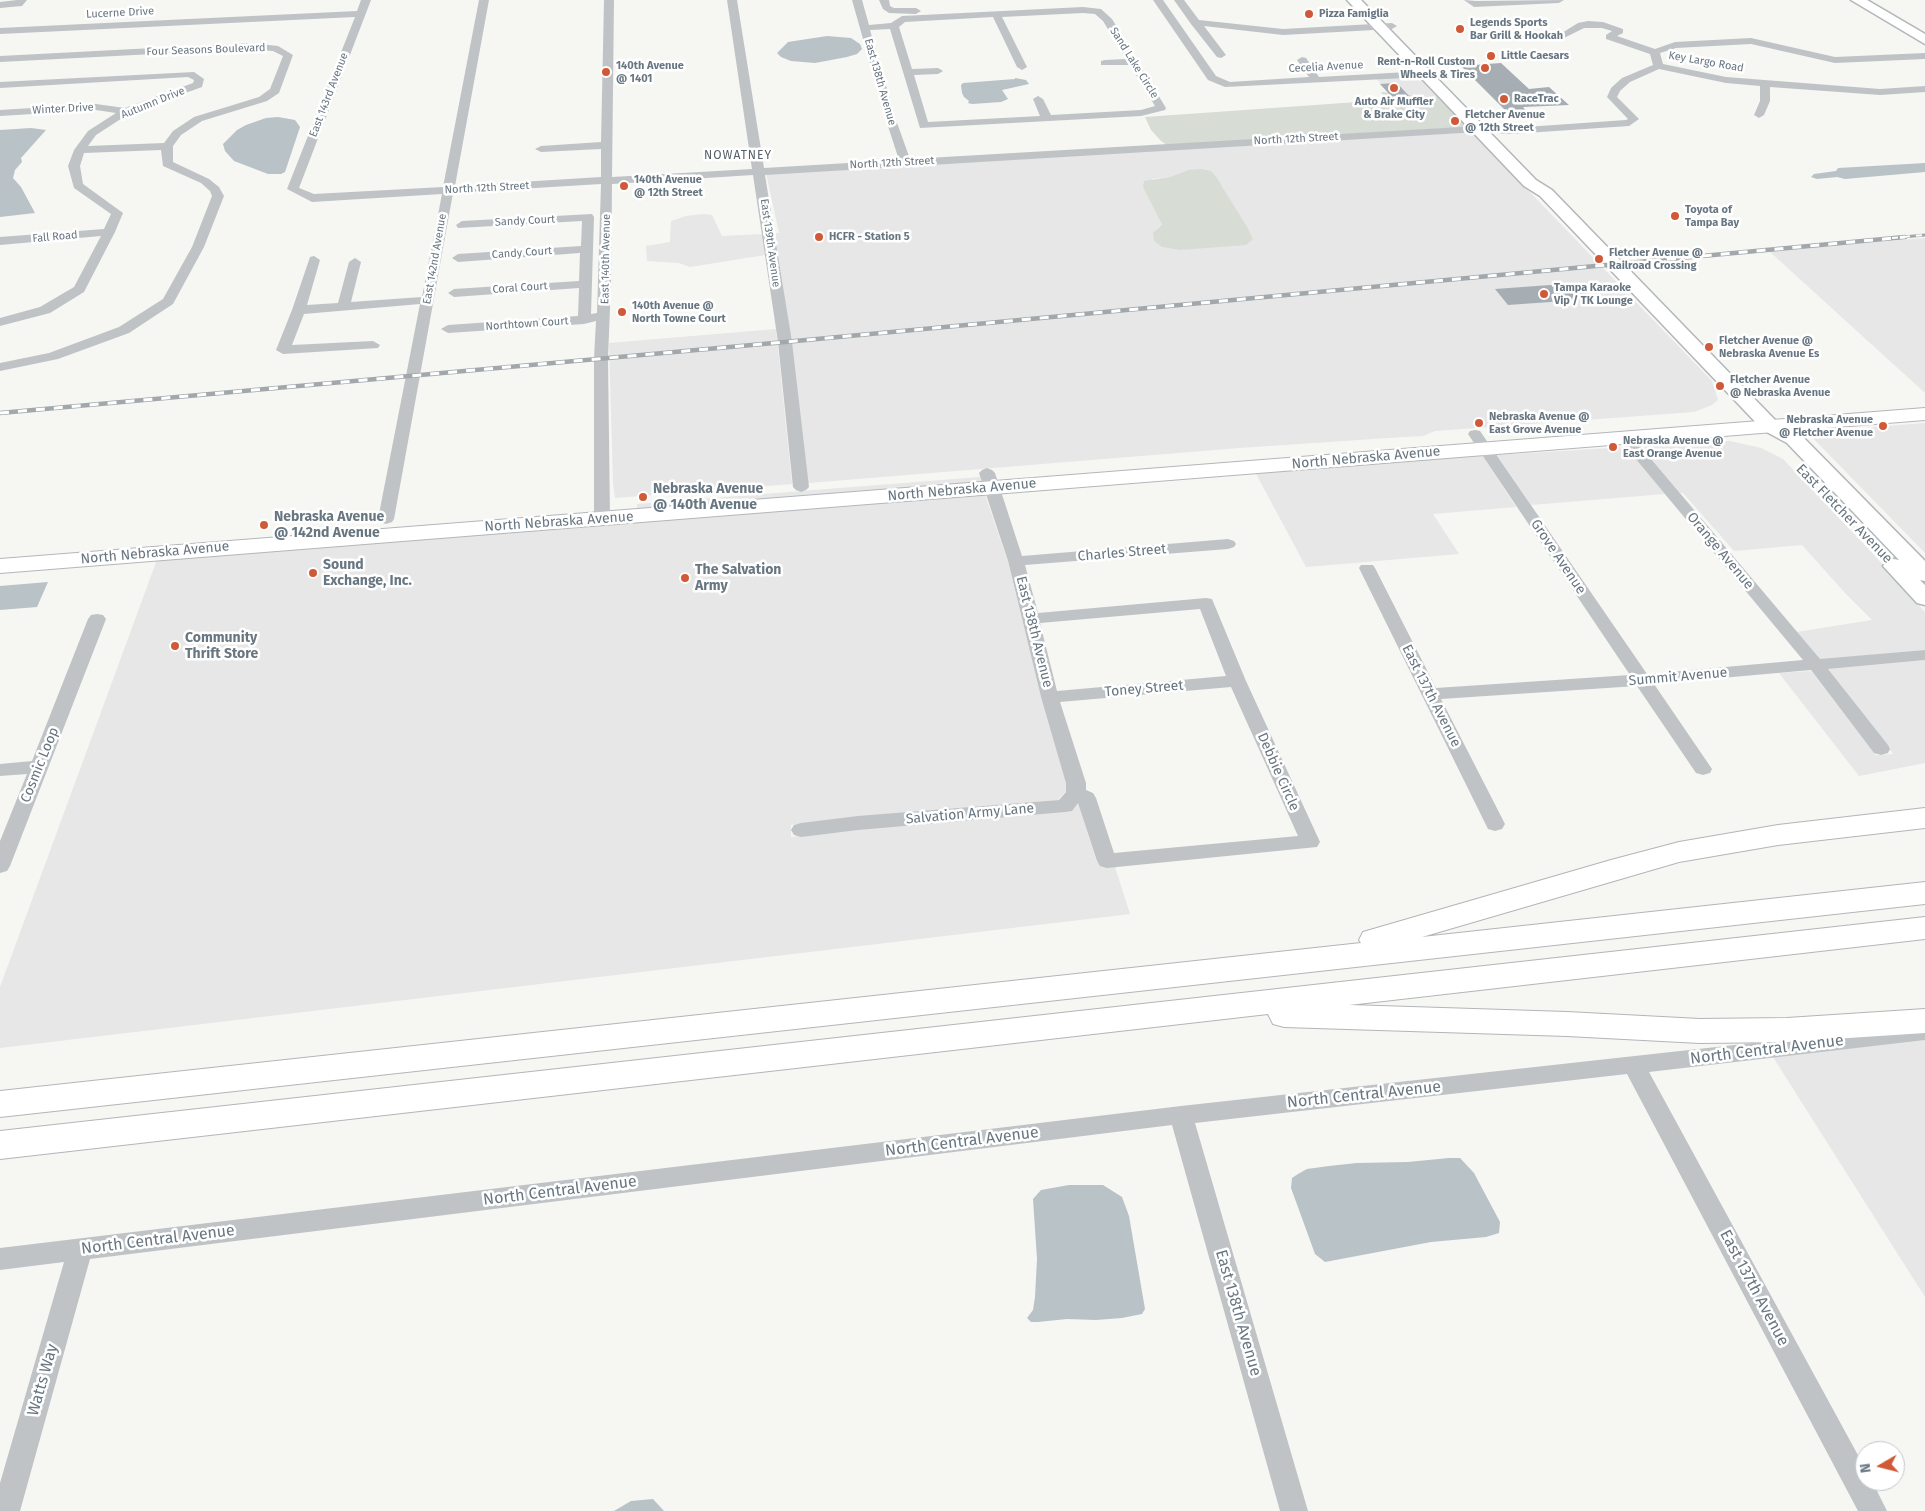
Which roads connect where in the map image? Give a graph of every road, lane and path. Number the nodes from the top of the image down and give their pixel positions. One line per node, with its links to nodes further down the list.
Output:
1 (22, 0): 16 (street)
2 (366, 0): 17 (street, East 143rd Avenue)
3 (484, 0): 60 (street, East 142nd Avenue)
4 (609, 0): 53 (street, East 140th Avenue)
5 (732, 0): 57 (street, East 139th Avenue)
6 (857, 0): 22 (street, East 138th Avenue)
7 (884, 0): 8 (street)
8 (1098, 0)
9 (1158, 0): 38 (street, Cecelia Avenue)
10 (1179, 0): 19 (street)
11 (1354, 0): 21 (main road, East Fletcher Avenue)
12 (1367, 0): 21 (main road, East Fletcher Avenue)
13 (1470, 0): 14 (street)
14 (1559, 0)
15 (1858, 0): 25 (main road)
16 (0, 5)
17 (360, 14): 23 (street, Lucerne Drive); 59 (street, East 143rd Avenue)
18 (996, 14): 20 (street, Sand Lake Circle); 32 (street, Sand Lake Circle); 33 (street)
19 (1194, 22): 21 (street); 27 (street)
20 (894, 26): 22 (street, Sand Lake Circle); 36 (street)
21 (1386, 27): 37 (main road, East Fletcher Avenue); 43 (main road, East Fletcher Avenue)
22 (864, 28): 48 (street, East 138th Avenue)
23 (0, 31)
24 (1562, 36): 26 (street)
25 (1925, 40)
26 (1655, 52): 30 (street, Key Largo Road); 34 (street, Key Largo Road)
27 (1221, 55)
28 (0, 59): 52 (street, Four Seasons Boulevard)
29 (1302, 60): 38 (street)
30 (1917, 60)
31 (1105, 62): 32 (street)
32 (1132, 62): 49 (street, Sand Lake Circle)
33 (1022, 66)
34 (1658, 66): 39 (street, Key Largo Road); 50 (street)
35 (938, 71): 36 (street)
36 (907, 72): 47 (street)
37 (1425, 74): 38 (street, Cecelia Avenue); 43 (main road); 51 (main road, East Fletcher Avenue)
38 (1316, 80)
39 (1765, 83): 41 (street, Key Largo Road); 46 (street)
40 (0, 85): 44 (street, Autumn Drive)
41 (1925, 89)
42 (1038, 99): 49 (street)
43 (1471, 106): 51 (main road, East Fletcher Avenue)
44 (126, 111): 45 (street, Winter Drive); 55 (street, Autumn Drive)
45 (0, 113)
46 (1759, 115)
47 (921, 118): 48 (street, Sand Lake Circle); 49 (street, Sand Lake Circle)
48 (899, 119): 56 (street, East 138th Avenue)
49 (1047, 119)
50 (1634, 119): 51 (street, North 12th Street)
51 (1485, 129): 56 (street, North 12th Street); 82 (main road, East Fletcher Avenue)
52 (167, 146): 55 (street); 79 (street)
53 (608, 146): 54 (street); 58 (street, East 140th Avenue)
54 (541, 149)
55 (80, 150): 62 (street, Autumn Drive)
56 (906, 162): 57 (street, North 12th Street)
57 (760, 171): 58 (street, North 12th Street); 90 (street, East 139th Avenue)
58 (608, 181): 60 (street, North 12th Street); 75 (street, East 140th Avenue)
59 (293, 189): 60 (street, North 12th Street)
60 (447, 190): 71 (street, East 142nd Avenue)
61 (462, 225): 64 (street, Sandy Court)
62 (109, 232): 63 (street, Fall Road); 76 (street, Autumn Drive)
63 (5, 241): 65 (street)
64 (587, 249): 66 (street, Candy Court); 69 (street)
65 (0, 256)
66 (458, 258)
67 (314, 260): 73 (street)
68 (355, 262): 72 (street)
69 (585, 284): 70 (street, Coral Court); 74 (street)
70 (454, 293)
71 (427, 300): 72 (street); 93 (street, East 142nd Avenue)
72 (343, 308): 73 (street)
73 (299, 310): 78 (street)
74 (584, 313): 75 (street, Northtown Court); 77 (street, Northtown Court)
75 (604, 313): 92 (street, East 140th Avenue)
76 (0, 322)
77 (448, 329)
78 (373, 345)
79 (0, 367)
80 (1925, 402): 82 (main road, North Nebraska Avenue)
81 (1925, 414): 82 (main road, North Nebraska Avenue)
82 (1764, 420): 83 (main road, North Nebraska Avenue); 85 (main road, North Nebraska Avenue); 100 (main road, East Fletcher Avenue); 101 (main road, East Fletcher Avenue)
83 (1625, 437): 85 (main road, North Nebraska Avenue); 105 (street, Orange Avenue)
84 (1407, 441): 85 (main road, North Nebraska Avenue); 86 (main road, North Nebraska Avenue); 87 (main road)
85 (1480, 441): 87 (main road, North Nebraska Avenue); 106 (street, Grove Avenue)
86 (1240, 453): 88 (main road, North Nebraska Avenue); 89 (main road)
87 (1288, 464): 89 (main road, North Nebraska Avenue)
88 (989, 480): 89 (main road, North Nebraska Avenue); 90 (main road, North Nebraska Avenue); 91 (main road, North Nebraska Avenue); 97 (street, East 138th Avenue)
89 (1084, 480)
90 (801, 487): 91 (main road, North Nebraska Avenue)
91 (629, 508): 92 (main road, North Nebraska Avenue)
92 (603, 510): 93 (main road, North Nebraska Avenue); 94 (main road, North Nebraska Avenue)
93 (386, 519): 94 (main road); 96 (main road, North Nebraska Avenue)
94 (408, 533): 98 (main road, North Nebraska Avenue)
95 (1228, 544): 97 (street, Charles Street)
96 (0, 550)
97 (1016, 561): 103 (street, East 138th Avenue)
98 (0, 566)
99 (1367, 568): 108 (street, East 137th Avenue)
100 (1925, 574)
101 (1925, 598)
102 (97, 619): 111 (street, Cosmic Loop)
103 (1031, 620): 107 (street, Debbie Circle); 109 (street, East 138th Avenue)
104 (1925, 655): 105 (street, Summit Avenue)
105 (1816, 665): 106 (street, Summit Avenue); 110 (street, Orange Avenue)
106 (1642, 680): 108 (street, Summit Avenue); 112 (street, Grove Avenue)
107 (1237, 681): 109 (street, Toney Street); 114 (street, Debbie Circle)
108 (1430, 694): 116 (street, East 137th Avenue)
109 (1050, 697): 114 (street, East 138th Avenue)
110 (1881, 749)
111 (39, 767): 113 (street); 118 (street, Cosmic Loop)
112 (1703, 769)
113 (0, 770)
114 (1076, 793): 117 (street, Salvation Army Lane)
115 (1925, 818): 121 (main road)
116 (1495, 824)
117 (801, 830)
118 (0, 866)
119 (1925, 893): 121 (main road)
120 (1925, 928): 122 (main road)
121 (1304, 961): 126 (main road)
122 (1188, 1012): 123 (main road); 128 (main road)
123 (1925, 1021)
124 (1925, 1032): 125 (street, North Central Avenue)
125 (1634, 1066): 127 (street, North Central Avenue); 133 (street, East 137th Avenue)
126 (0, 1104)
127 (1182, 1115): 129 (street, North Central Avenue); 132 (street, East 138th Avenue)
128 (0, 1145)
129 (80, 1250): 130 (street, North Central Avenue); 131 (street, Watts Way)
130 (0, 1259)
131 (6, 1511)
132 (1294, 1511)
133 (1873, 1511)

